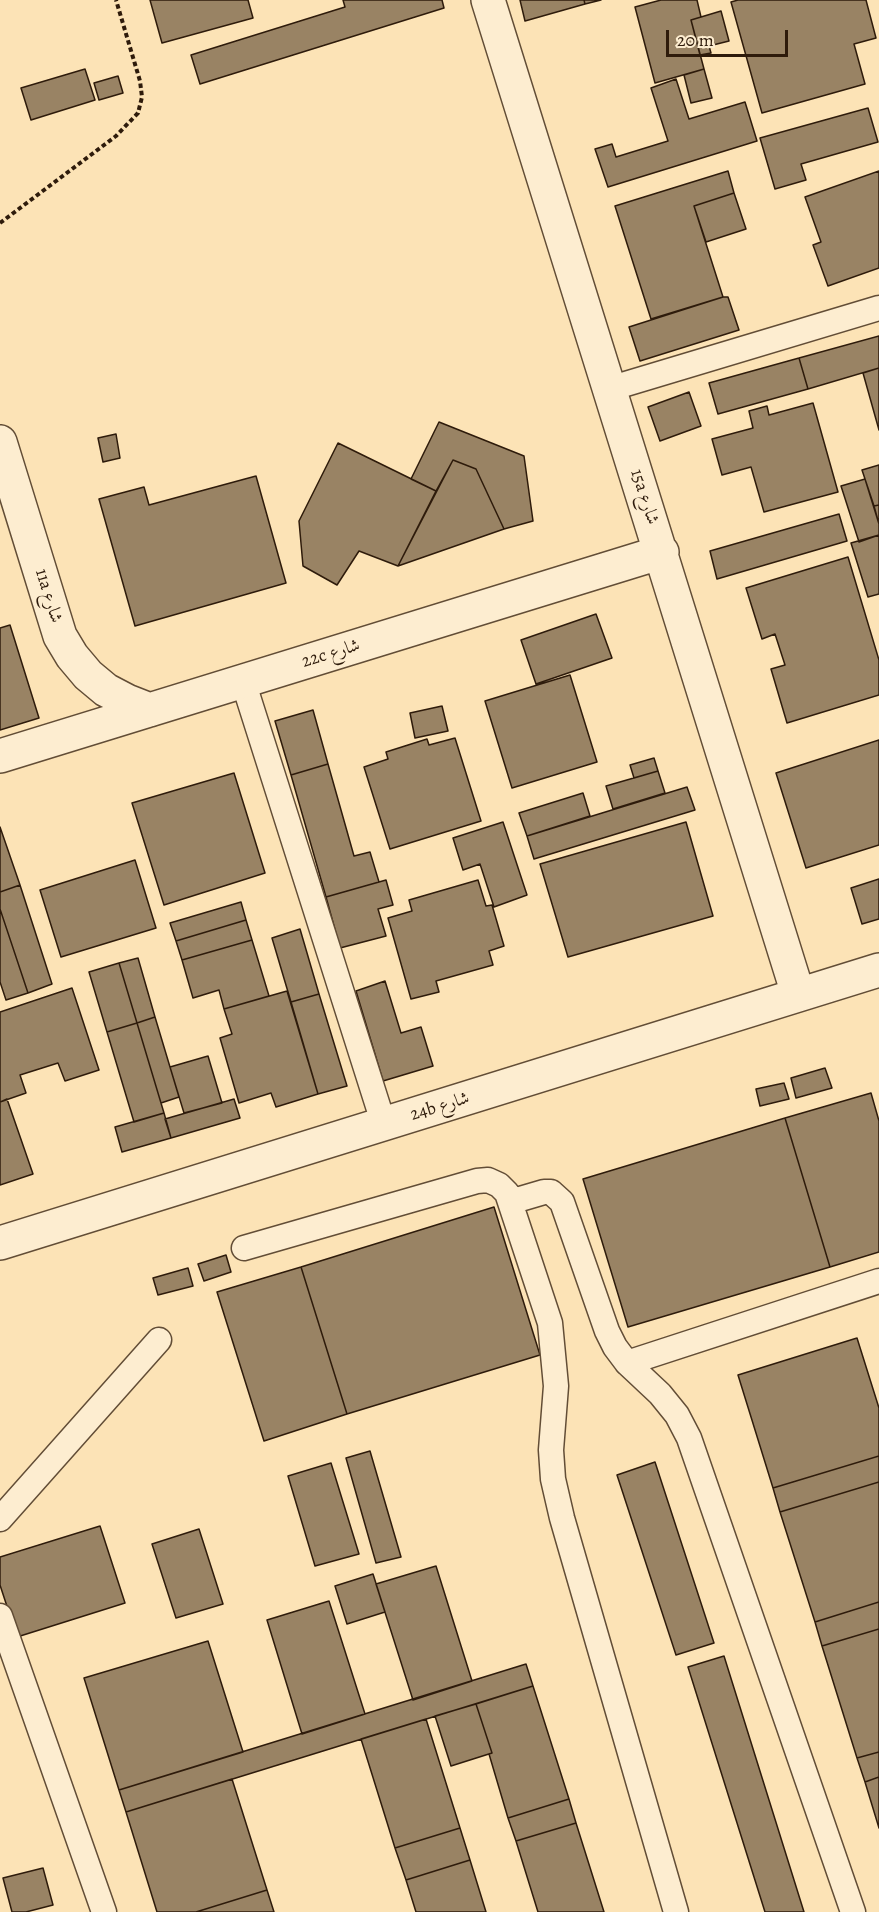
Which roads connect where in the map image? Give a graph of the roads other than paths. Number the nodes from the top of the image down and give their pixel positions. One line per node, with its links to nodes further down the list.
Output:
1 (488, 0): 3 (street, 15a شارع)
2 (879, 308): 3 (lane)
3 (609, 389): 5 (street, 15a شارع)
4 (0, 442): 7 (street, 11a شارع)
5 (662, 552): 6 (street, 22c شارع); 10 (street, 15a شارع)
6 (243, 681): 7 (street, 22c شارع); 11 (lane)
7 (150, 710): 8 (street, 22c شارع)
8 (0, 756)
9 (879, 970): 10 (street, 24b شارع)
10 (798, 994): 11 (street, 24b شارع)
11 (384, 1125): 13 (street, 24b شارع)
12 (510, 1202): 14 (lane); 17 (lane); 21 (lane)
13 (0, 1243)
14 (244, 1248)
15 (879, 1281): 17 (lane)
16 (159, 1340): 18 (lane)
17 (627, 1363): 22 (lane)
18 (0, 1519)
19 (0, 1616): 20 (lane)
20 (104, 1912)
21 (676, 1912)
22 (853, 1912)

